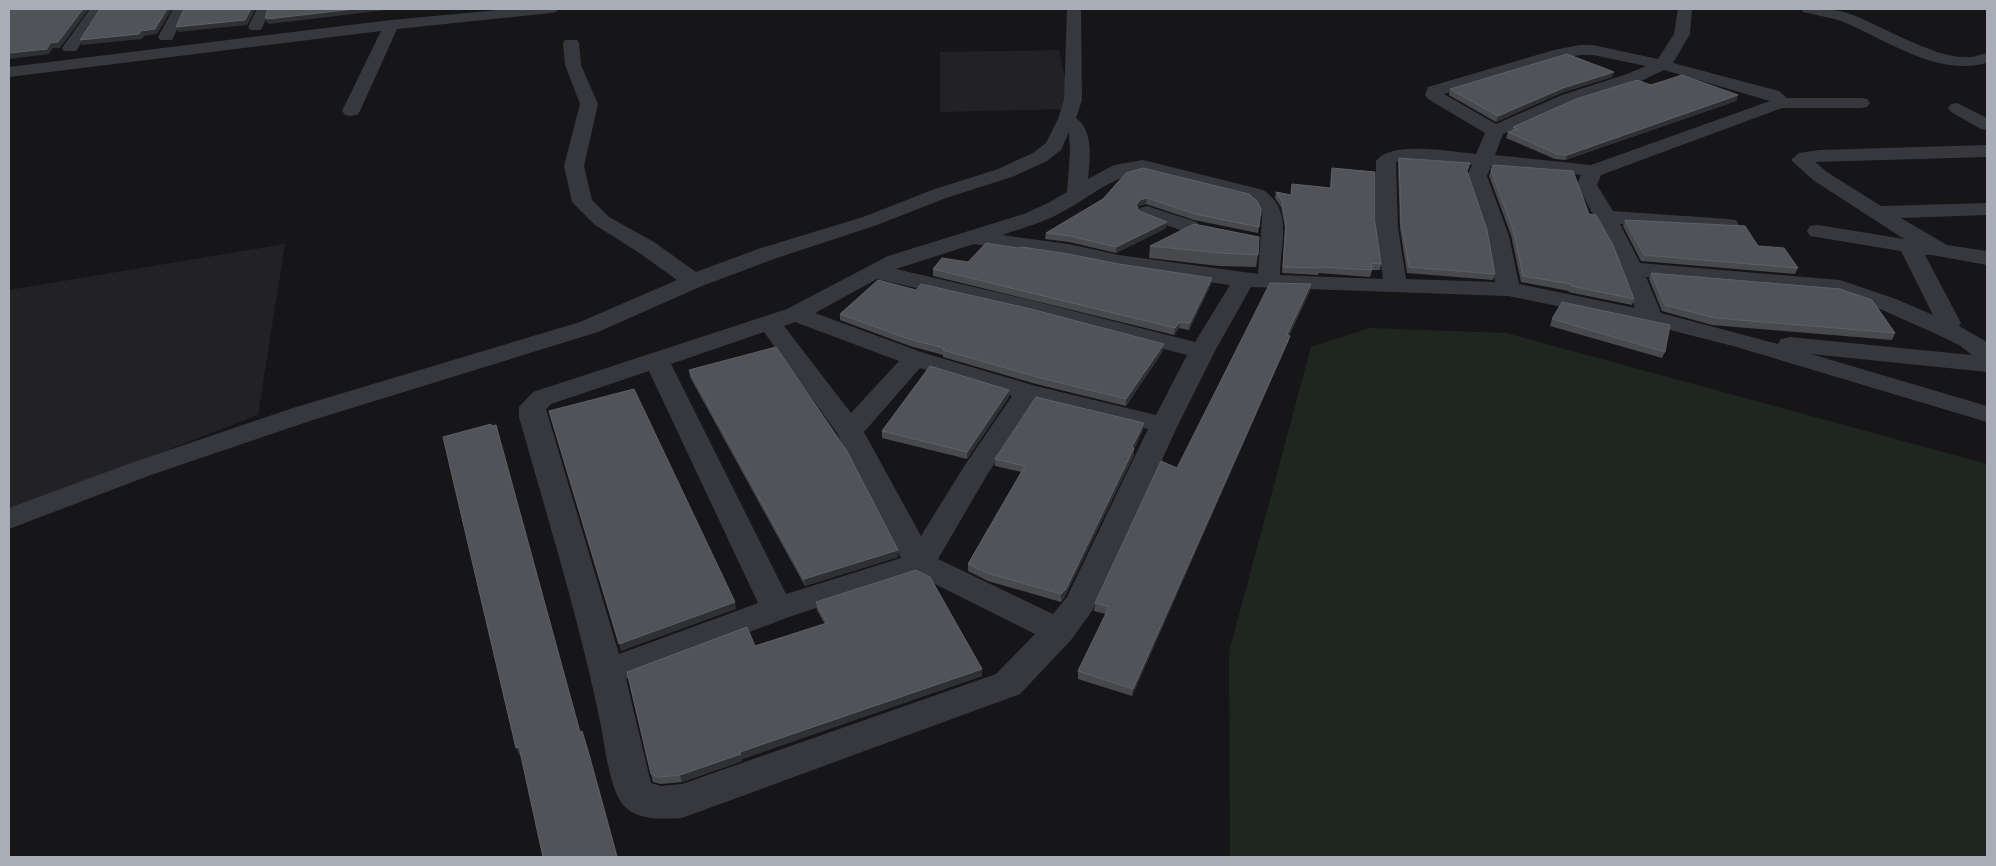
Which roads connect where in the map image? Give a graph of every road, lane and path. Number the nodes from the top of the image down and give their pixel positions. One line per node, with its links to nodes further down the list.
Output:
1 (97, 9): 15 (street)
2 (180, 9): 11 (street)
3 (264, 9): 10 (street)
4 (418, 9): 10 (street)
5 (550, 9): 9 (street)
6 (1074, 9): 24 (street)
7 (1808, 9): 16 (street)
8 (1679, 11): 18 (street)
9 (391, 26): 19 (street); 23 (street)
10 (256, 27): 11 (street)
11 (166, 37): 12 (street)
12 (146, 40)
13 (571, 43): 44 (street)
14 (89, 46): 15 (street)
15 (70, 48): 17 (street)
16 (1987, 58)
17 (9, 59)
18 (1663, 65): 20 (street); 26 (street); 26 (street)
19 (9, 72)
20 (1780, 103): 21 (street); 29 (street)
21 (1861, 103)
22 (1987, 107): 25 (street)
23 (351, 111)
24 (1067, 119): 30 (street); 44 (street)
25 (1987, 125)
26 (1496, 131): 28 (street)
27 (1987, 150): 33 (street)
28 (1485, 162): 29 (street); 46 (street); 47 (street)
29 (1593, 171): 34 (street)
30 (1077, 194): 37 (street); 45 (street)
31 (1987, 209): 33 (street)
32 (1147, 212): 41 (street)
33 (1876, 212): 39 (street)
34 (1608, 217): 35 (street); 42 (street)
35 (1728, 225)
36 (1818, 231): 38 (street)
37 (973, 237): 41 (street); 43 (street)
38 (1909, 246): 39 (street); 50 (street)
39 (1942, 251): 40 (street)
40 (1987, 258)
41 (1119, 262): 45 (street)
42 (1633, 269): 49 (street); 54 (street)
43 (874, 271): 48 (street); 53 (street)
44 (694, 281): 62 (street)
45 (1256, 281): 46 (street); 53 (street)
46 (1396, 286): 47 (street)
47 (1508, 289): 49 (street)
48 (795, 314): 51 (street); 55 (street)
49 (1651, 318): 52 (street)
50 (1949, 323)
51 (768, 324): 56 (street); 61 (street)
52 (1742, 341): 57 (street); 59 (street)
53 (1202, 351): 60 (street)
54 (1987, 354)
55 (915, 358): 58 (street); 61 (street)
56 (656, 360): 64 (street); 66 (street)
57 (1987, 364)
58 (1028, 392): 60 (street); 63 (street)
59 (1987, 414)
60 (1164, 425): 65 (street)
61 (850, 431): 63 (street)
62 (9, 519)
63 (920, 563): 64 (street); 65 (street)
64 (778, 609): 66 (street)
65 (1059, 631): 66 (street)
66 (607, 672)

